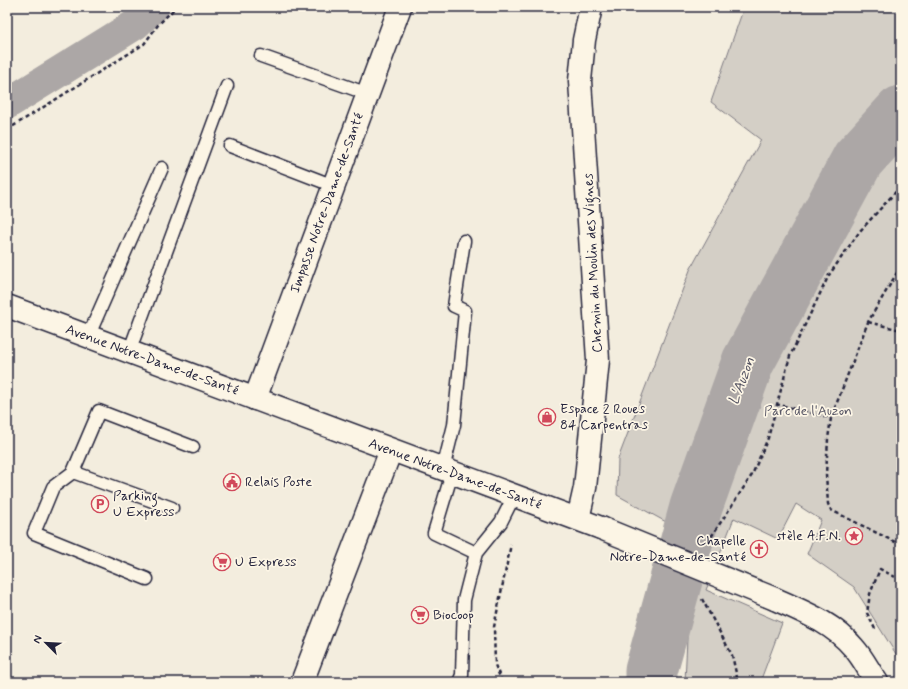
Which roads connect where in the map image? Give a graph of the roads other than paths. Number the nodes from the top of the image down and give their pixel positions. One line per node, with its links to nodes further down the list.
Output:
1 (400, 7): 5 (street, Impasse Notre-Dame-de-Santé)
2 (591, 7): 20 (street, Chemin du Moulin des Vignes)
3 (261, 56): 5 (lane)
4 (227, 86): 12 (lane)
5 (368, 94): 8 (street, Impasse Notre-Dame-de-Santé)
6 (230, 146): 8 (lane)
7 (162, 168): 11 (lane)
8 (334, 186): 13 (street, Impasse Notre-Dame-de-Santé)
9 (464, 241): 16 (lane)
10 (7, 306): 11 (street, Avenue Notre-Dame-de-Santé)
11 (88, 337): 12 (street, Avenue Notre-Dame-de-Santé)
12 (129, 352): 13 (street, Avenue Notre-Dame-de-Santé)
13 (255, 398): 15 (street, Avenue Notre-Dame-de-Santé)
14 (193, 447): 17 (lane)
15 (391, 450): 16 (street, Avenue Notre-Dame-de-Santé); 23 (street)
16 (448, 471): 18 (street, Avenue Notre-Dame-de-Santé); 21 (lane)
17 (73, 472): 19 (lane); 22 (lane)
18 (514, 496): 20 (street, Avenue Notre-Dame-de-Santé); 21 (lane)
19 (172, 508)
20 (578, 519): 25 (street, Avenue Notre-Dame-de-Santé, bridge)
21 (476, 553): 24 (lane)
22 (147, 579)
23 (302, 682)
24 (459, 682)
25 (876, 682)

